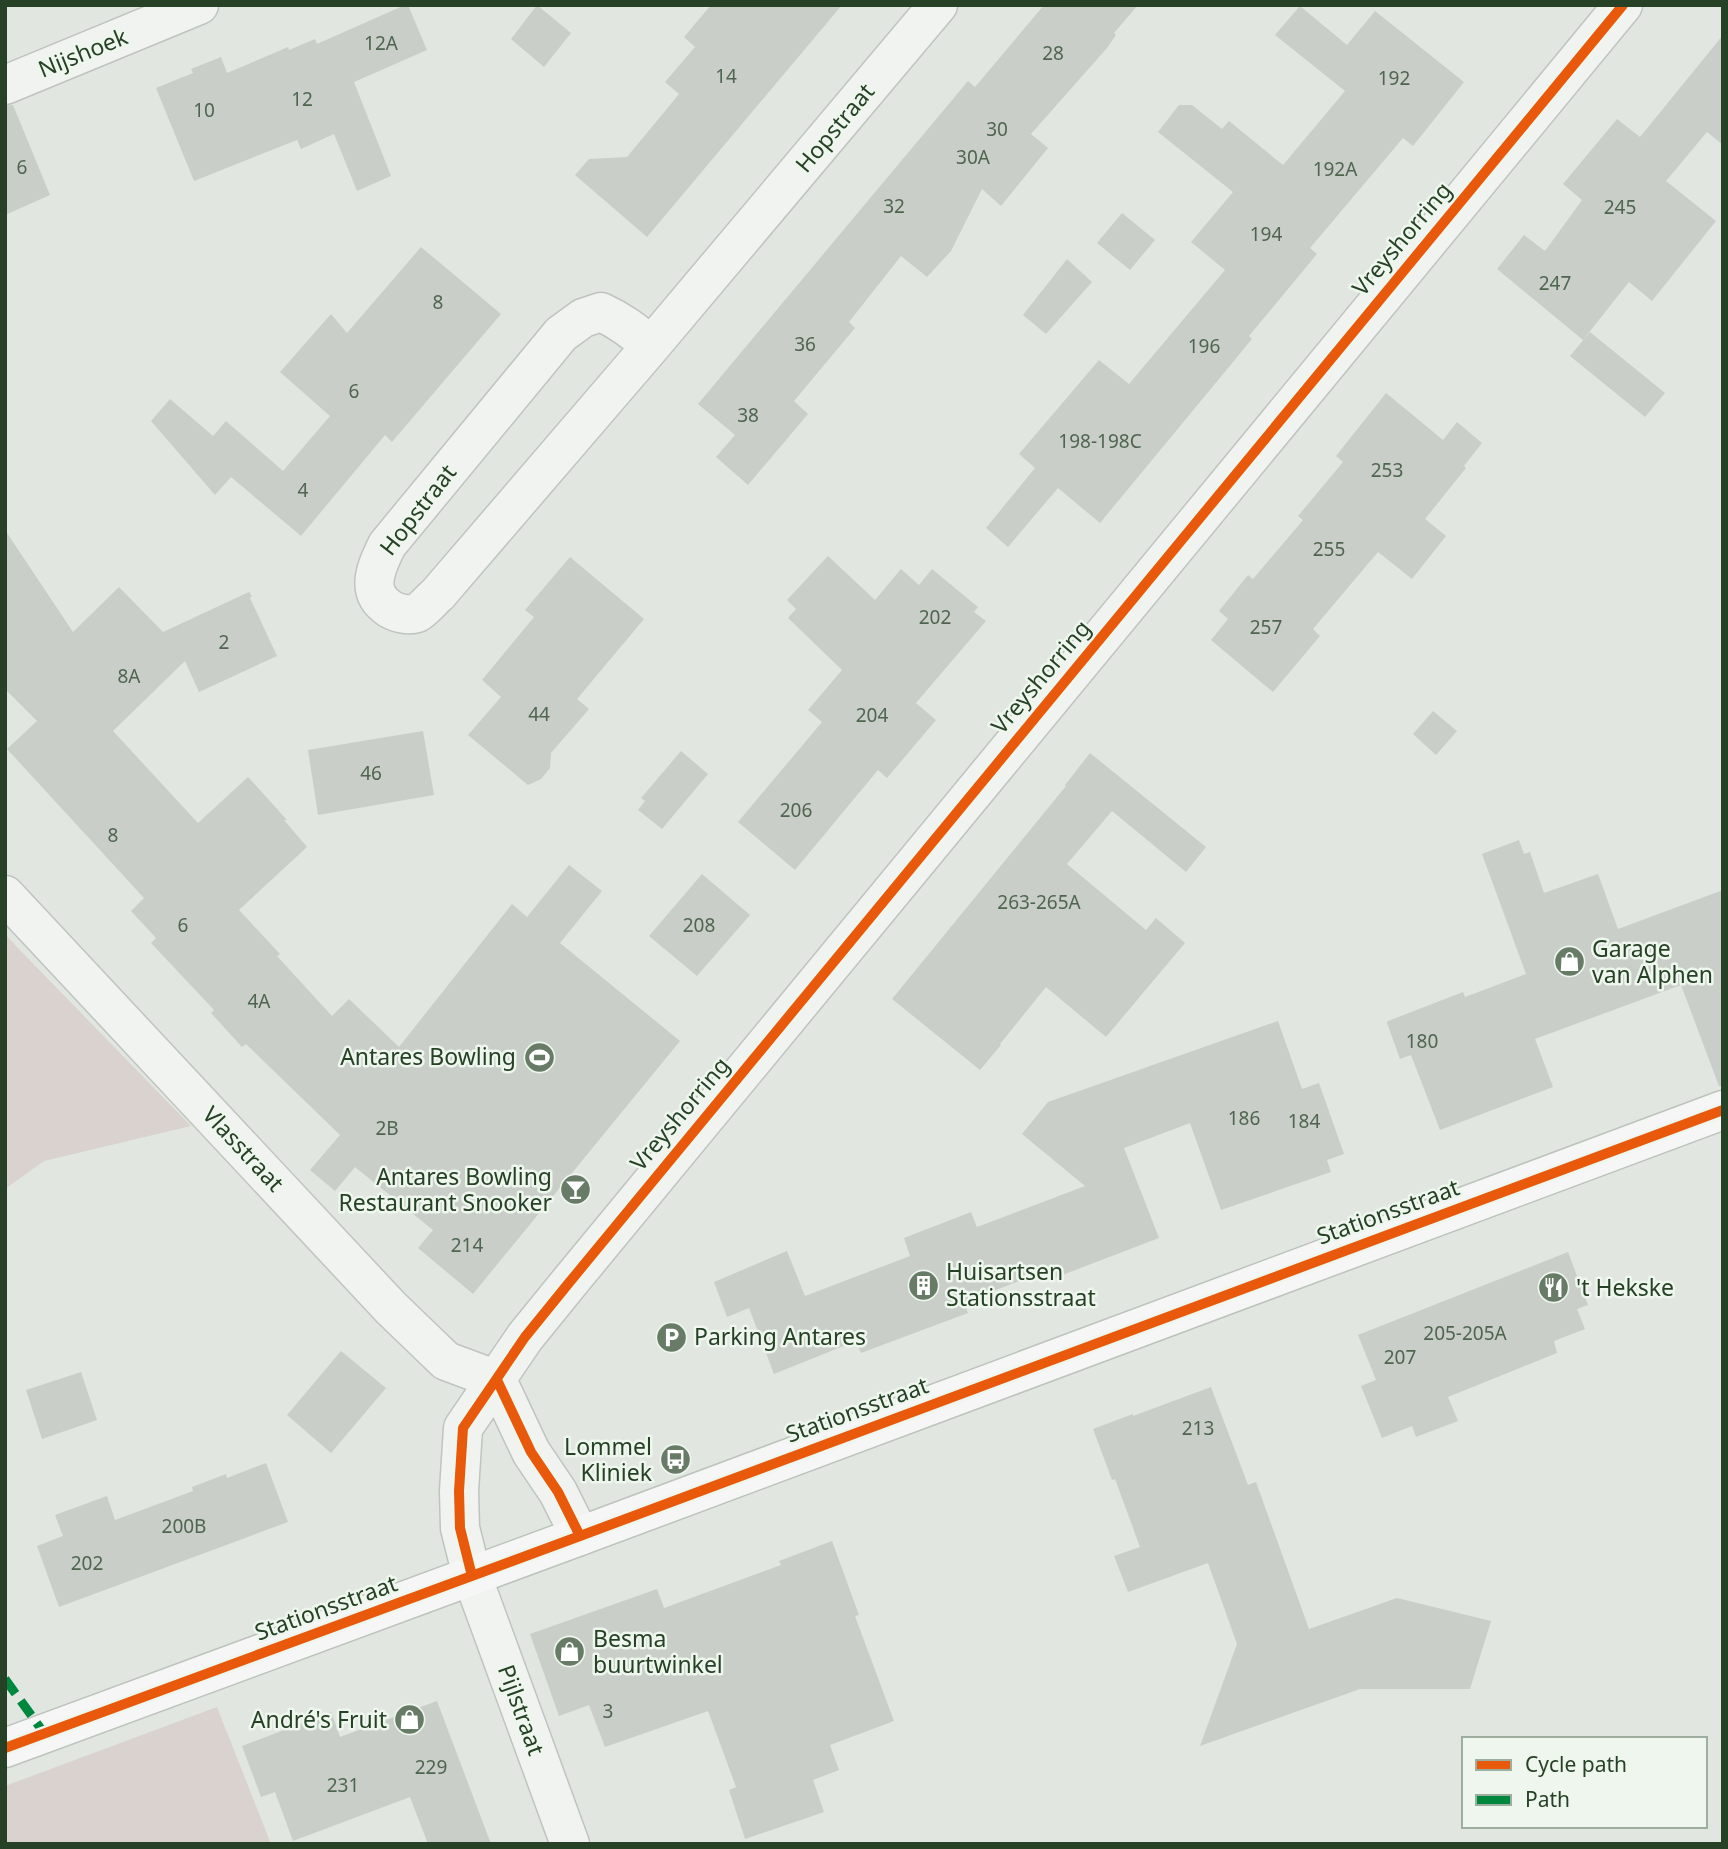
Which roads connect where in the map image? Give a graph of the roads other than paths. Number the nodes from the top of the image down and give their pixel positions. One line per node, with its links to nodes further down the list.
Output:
1 (199, 5): 4 (street, Nijshoek)
2 (938, 5): 5 (street, Hopstraat)
3 (1623, 5): 8 (street, Vreyshorring)
4 (5, 85)
5 (651, 346): 5 (street, Hopstraat)
6 (5, 895): 8 (street, Vlasstraat)
7 (1723, 1110): 9 (main road, Stationsstraat)
8 (497, 1380): 9 (street); 10 (street, Vreyshorring)
9 (580, 1536): 10 (main road, Stationsstraat)
10 (472, 1576): 11 (main road, Stationsstraat); 12 (street, Pijlstraat)
11 (5, 1748)
12 (570, 1844)

